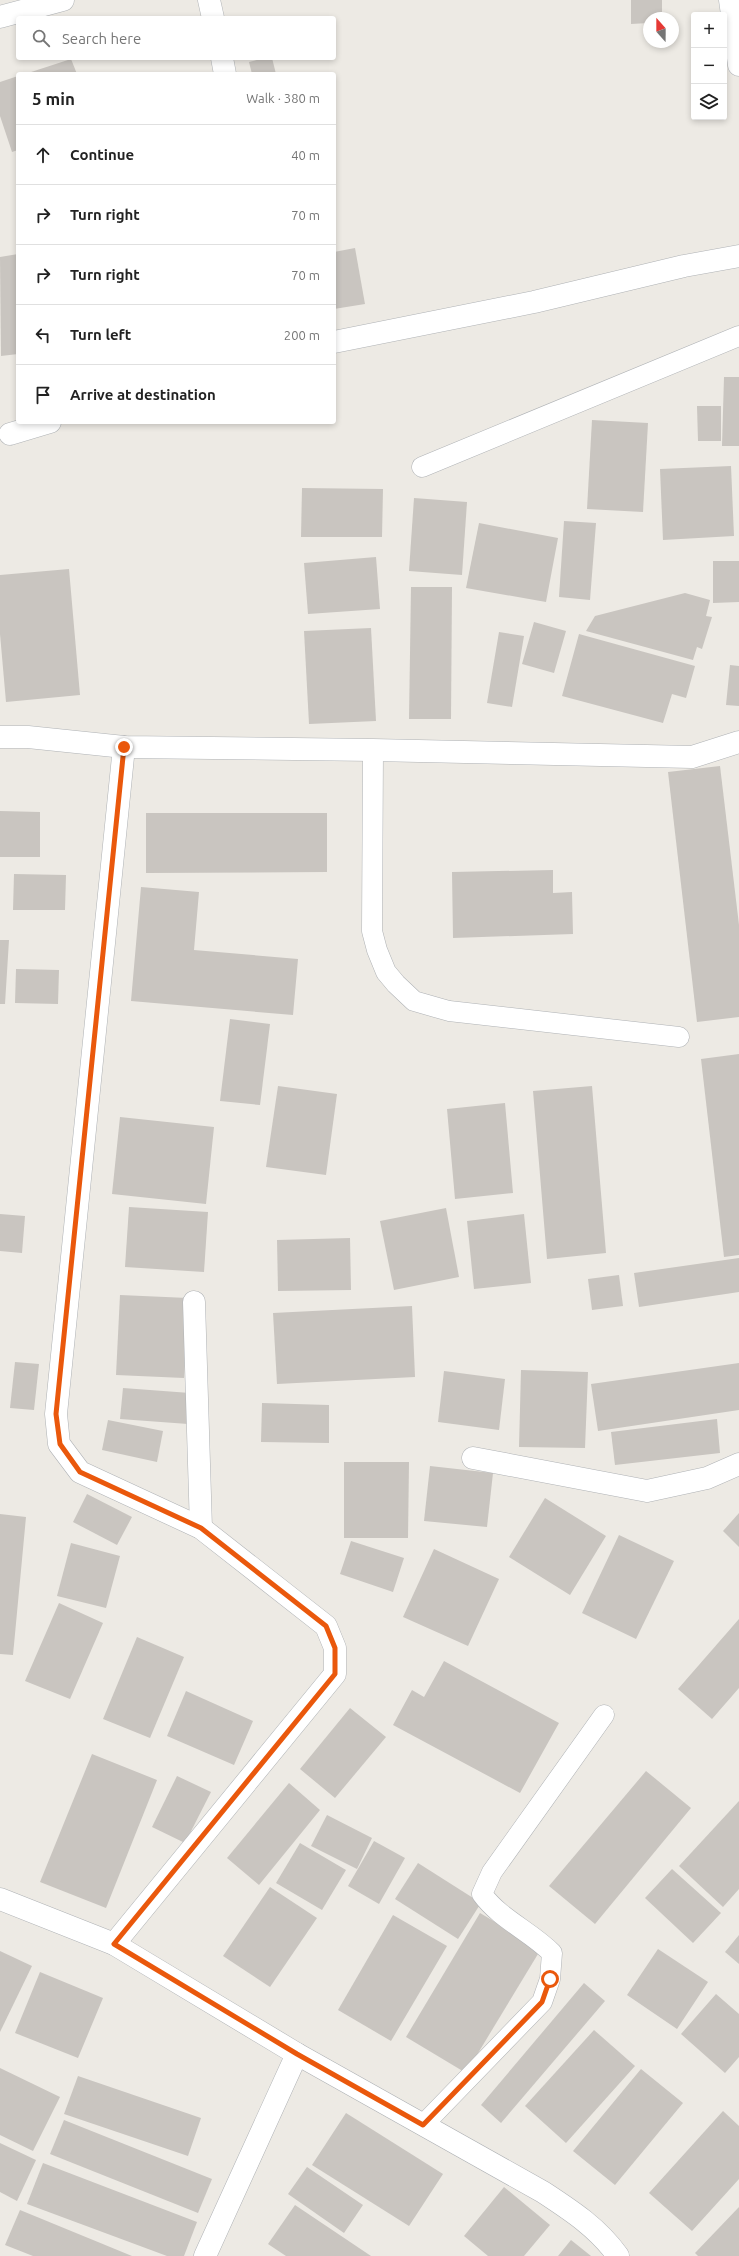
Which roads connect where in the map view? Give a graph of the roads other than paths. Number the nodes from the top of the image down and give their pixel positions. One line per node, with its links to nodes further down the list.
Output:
1 (63, 0): 5 (street)
2 (209, 0): 4 (street)
3 (730, 0): 7 (street)
4 (213, 16)
5 (0, 17)
6 (222, 60): 8 (street)
7 (739, 65)
8 (225, 72)
9 (739, 256): 11 (street)
10 (739, 336): 14 (lane)
11 (336, 342)
12 (43, 424): 13 (street)
13 (10, 434)
14 (422, 467)
15 (0, 736): 17 (street)
16 (739, 742): 18 (street)
17 (124, 747): 18 (street); 23 (street)
18 (373, 750): 19 (lane)
19 (679, 1037)
20 (194, 1302): 23 (street)
21 (473, 1458): 22 (street)
22 (739, 1464)
23 (201, 1528): 26 (street)
24 (604, 1715): 28 (lane)
25 (0, 1900): 26 (street)
26 (114, 1944): 27 (street)
27 (297, 2054): 28 (street); 29 (street)
28 (423, 2125): 30 (street)
29 (205, 2256)
30 (618, 2256)

